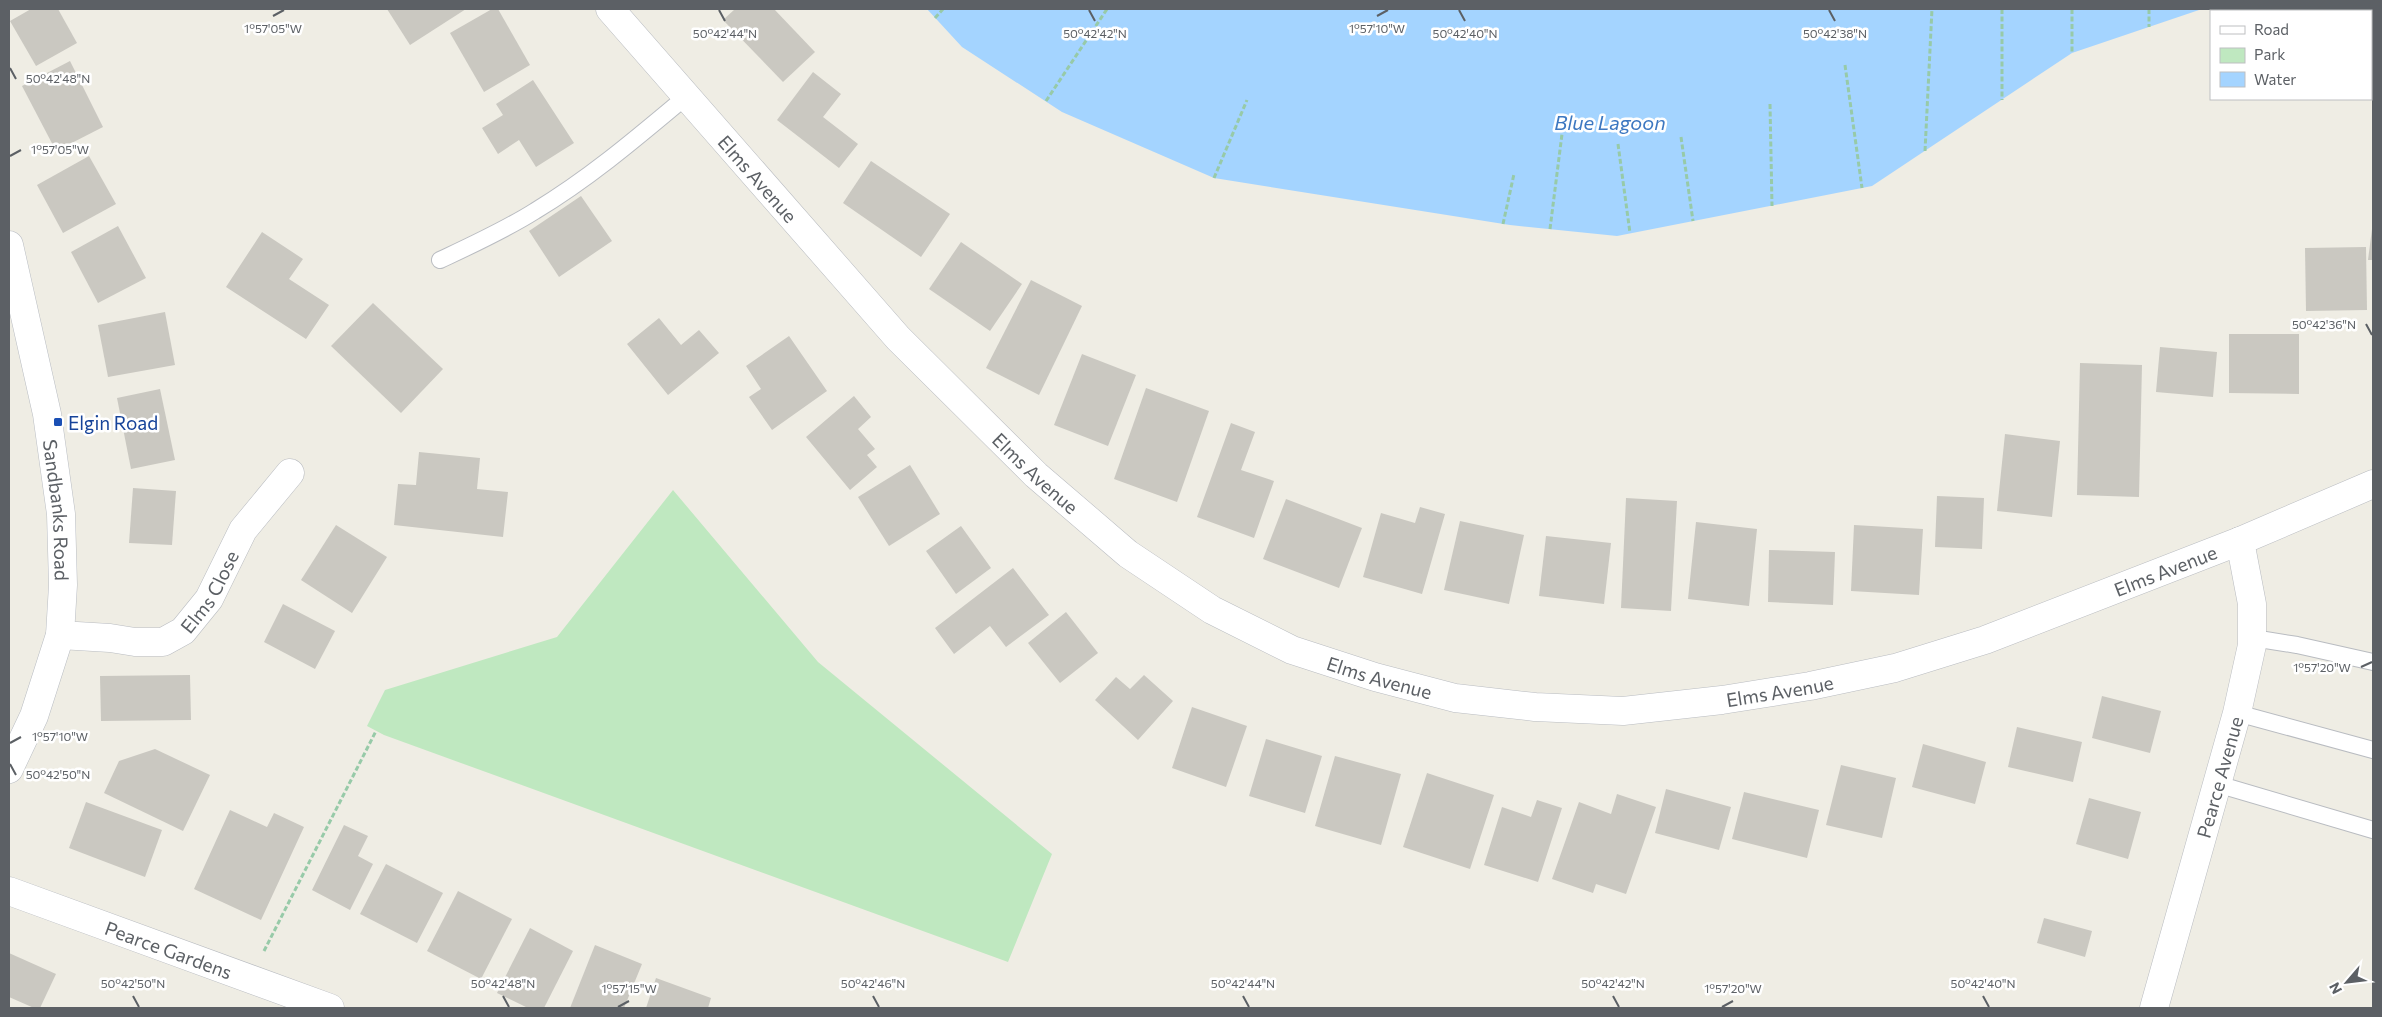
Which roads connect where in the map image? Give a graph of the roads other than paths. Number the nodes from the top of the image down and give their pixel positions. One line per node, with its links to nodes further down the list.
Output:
1 (610, 9): 2 (street, Elms Avenue)
2 (688, 95): 4 (lane); 8 (street, Elms Avenue)
3 (9, 245): 5 (street, Sandbanks Road)
4 (440, 260)
5 (15, 297): 9 (street, Sandbanks Road)
6 (290, 473): 9 (street, Elms Close)
7 (2373, 484): 8 (street, Elms Avenue)
8 (2240, 541): 10 (street, Pearce Avenue)
9 (60, 636): 14 (street, Sandbanks Road)
10 (2253, 638): 11 (lane); 12 (street, Pearce Avenue)
11 (2373, 662)
12 (2237, 713): 13 (lane); 15 (street, Pearce Avenue)
13 (2373, 750)
14 (9, 769)
15 (2217, 784): 16 (lane); 19 (street, Pearce Avenue)
16 (2373, 830)
17 (9, 891): 18 (street, Pearce Gardens)
18 (330, 1008)
19 (2154, 1008)

